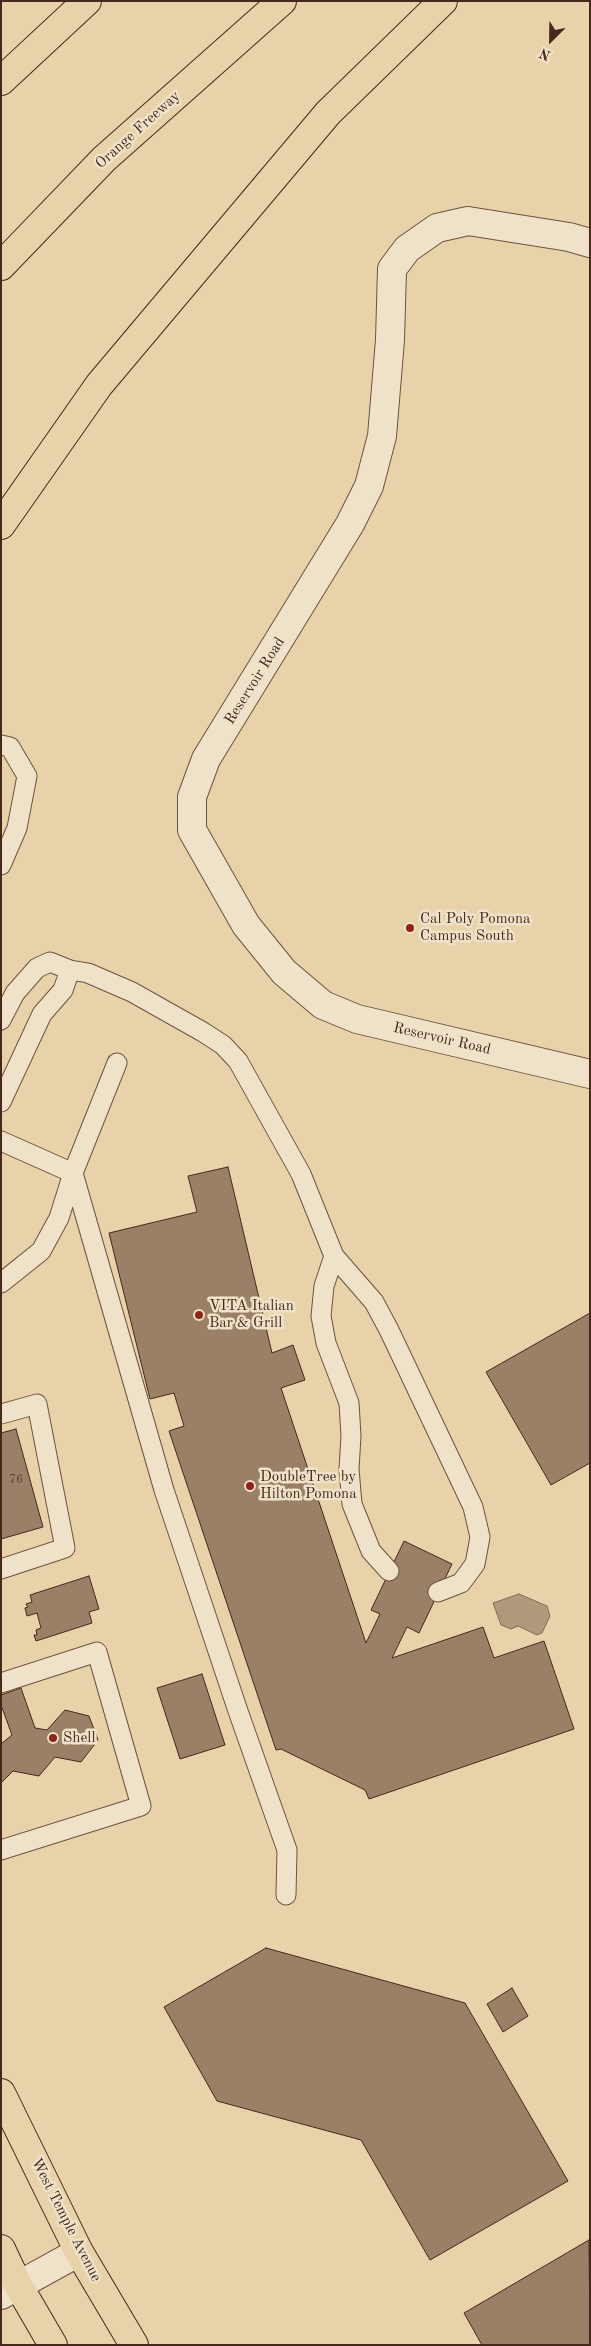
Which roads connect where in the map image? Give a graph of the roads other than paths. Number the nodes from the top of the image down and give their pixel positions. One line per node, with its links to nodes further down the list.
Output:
1 (86, 1): 4 (main road)
2 (282, 1): 6 (main road, Orange Freeway)
3 (443, 1): 7 (main road)
4 (1, 82)
5 (590, 243): 13 (street, Reservoir Road)
6 (1, 266)
7 (1, 526)
8 (1, 744): 9 (lane)
9 (1, 865)
10 (70, 970): 11 (lane); 14 (lane); 17 (lane)
11 (1, 1020)
12 (117, 1063): 16 (lane)
13 (590, 1074)
14 (1, 1102)
15 (1, 1141): 16 (lane)
16 (73, 1173): 18 (lane); 25 (lane)
17 (334, 1256): 21 (lane); 22 (lane)
18 (1, 1283)
19 (1, 1414): 20 (lane)
20 (1, 1569)
21 (388, 1571)
22 (438, 1592)
23 (1, 1683): 24 (lane)
24 (1, 1850)
25 (286, 1895)
26 (1, 2093): 28 (main road, West Temple Avenue)
27 (1, 2248): 29 (main road)
28 (79, 2252): 29 (street); 31 (main road, West Temple Avenue)
29 (10, 2290): 30 (main road)
30 (52, 2345)
31 (134, 2345)

